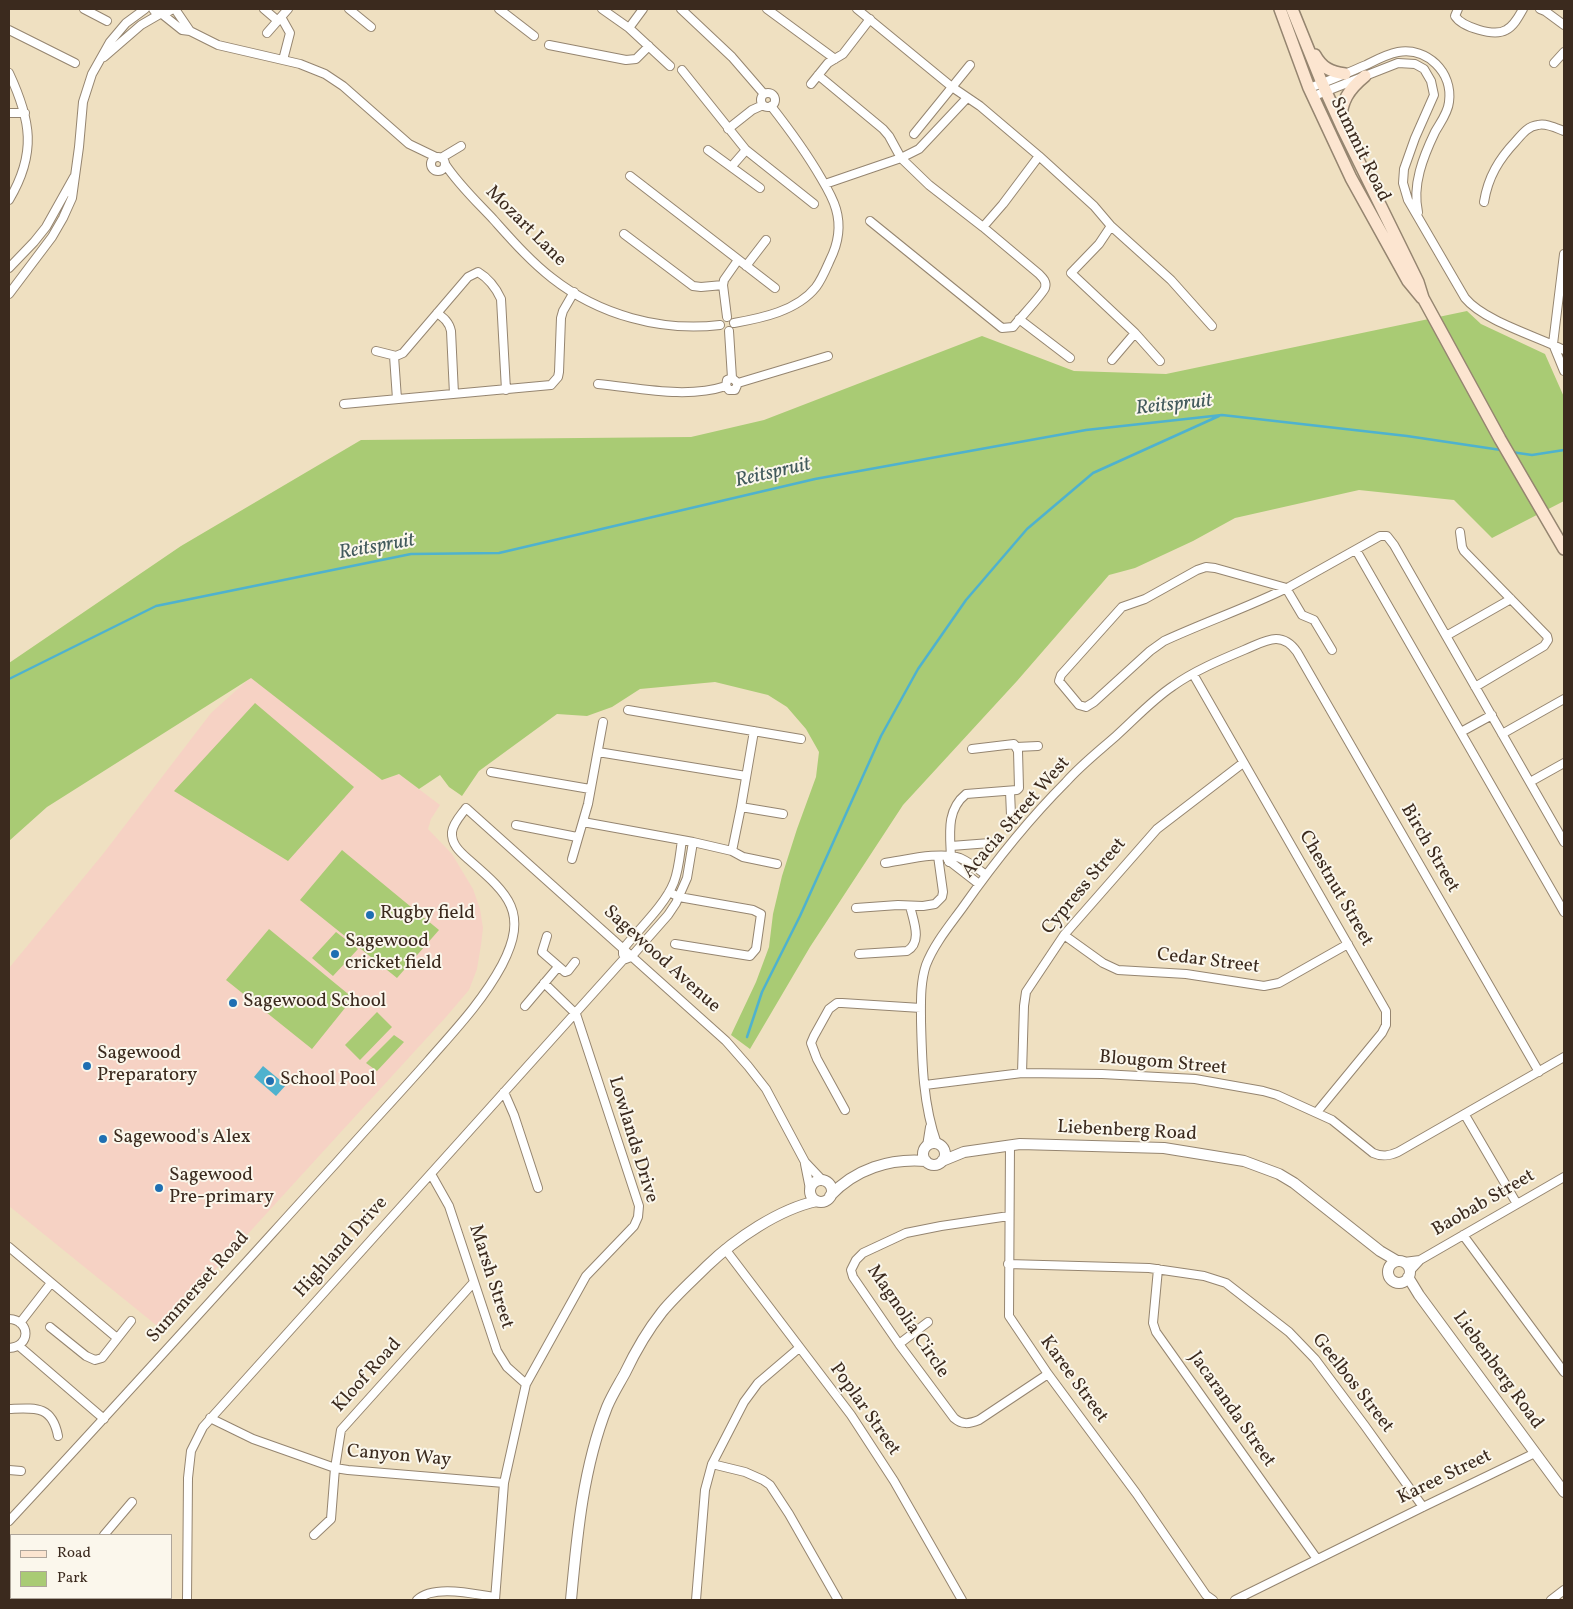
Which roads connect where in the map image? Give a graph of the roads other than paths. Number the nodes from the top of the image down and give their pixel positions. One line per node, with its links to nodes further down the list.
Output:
1 (84, 9): 22 (street)
2 (144, 9): 35 (street)
3 (153, 9): 19 (street)
4 (174, 9): 19 (street); 28 (street)
5 (264, 9): 20 (street)
6 (288, 9): 20 (street)
7 (349, 9): 25 (street)
8 (499, 9): 30 (street)
9 (602, 9): 26 (street)
10 (643, 9): 26 (street)
11 (681, 9): 50 (street)
12 (767, 9): 34 (street)
13 (857, 9): 21 (street)
14 (1280, 9): 49 (main road, Summit Road)
15 (1292, 9): 24 (main road, Summit Road)
16 (1458, 9): 17 (street)
17 (1524, 9)
18 (1544, 9): 23 (street)
19 (161, 14): 28 (street); 35 (street)
20 (279, 19): 29 (street); 36 (street)
21 (870, 19): 34 (street); 47 (street)
22 (107, 21)
23 (1564, 24)
24 (1298, 25): 43 (main road); 48 (main road, Summit Road)
25 (371, 26)
26 (629, 28): 32 (street)
27 (9, 30): 37 (street)
28 (190, 31): 36 (street)
29 (267, 33)
30 (534, 36)
31 (549, 46): 32 (street)
32 (649, 46): 40 (street)
33 (1564, 52): 39 (street)
34 (835, 59): 44 (street)
35 (100, 60): 70 (street)
36 (284, 60): 67 (street)
37 (75, 63)
38 (970, 64): 47 (street)
39 (1554, 64)
40 (670, 66)
41 (682, 70): 58 (street)
42 (9, 73): 55 (street)
43 (1344, 74): 48 (street); 59 (street)
44 (818, 76): 46 (street); 66 (street)
45 (1365, 76): 48 (street); 56 (street); 57 (main road)
46 (811, 84)
47 (952, 87): 51 (street); 61 (street)
48 (1323, 87): 49 (street); 57 (main road, Summit Road)
49 (1312, 92): 90 (main road, Summit Road)
50 (764, 94): 52 (street); 53 (street)
51 (967, 98): 65 (street); 66 (street)
52 (763, 104): 53 (street); 58 (street)
53 (771, 106): 71 (street)
54 (9, 113): 55 (street)
55 (26, 113): 73 (street)
56 (1421, 124): 59 (street); 76 (street)
57 (1342, 127): 90 (main road, Summit Road)
58 (728, 129): 64 (street)
59 (1435, 131): 76 (street)
60 (1564, 131): 74 (street)
61 (914, 134)
62 (458, 148): 67 (street)
63 (708, 150): 68 (street)
64 (746, 150): 68 (street); 75 (street)
65 (1040, 156): 78 (street); 79 (street)
66 (901, 158): 71 (street); 78 (street)
67 (438, 164): 88 (street, Mozart Lane)
68 (732, 166): 72 (street)
69 (630, 176): 83 (street)
70 (74, 177): 85 (street); 89 (street)
71 (825, 184): 94 (street)
72 (760, 188)
73 (10, 197)
74 (1484, 202)
75 (814, 204)
76 (1419, 217): 99 (street)
77 (870, 221): 93 (street)
78 (983, 226): 93 (street)
79 (1111, 226): 96 (street); 98 (street)
80 (624, 234): 86 (street)
81 (766, 240): 84 (street)
82 (1564, 254): 99 (street)
83 (738, 260): 84 (street); 86 (street)
84 (746, 266): 87 (street)
85 (9, 268)
86 (723, 285): 92 (street)
87 (775, 288)
88 (574, 292): 95 (street, Mozart Lane); 110 (street)
89 (9, 294)
90 (1423, 298): 115 (main road, Summit Road)
91 (437, 313): 102 (street); 110 (street); 111 (street)
92 (727, 318): 94 (street); 95 (street)
93 (1019, 319): 104 (street)
94 (734, 323): 97 (street)
95 (720, 325): 97 (street)
96 (1212, 326)
97 (729, 331): 108 (street)
98 (1135, 333): 105 (street); 106 (street)
99 (1553, 344): 100 (street); 107 (street)
100 (1564, 350)
101 (376, 351): 102 (street)
102 (394, 356): 112 (street)
103 (828, 356): 108 (street)
104 (1070, 358)
105 (1112, 360)
106 (1160, 361)
107 (1564, 371)
108 (735, 381): 109 (street)
109 (598, 384)
110 (506, 390): 111 (street)
111 (454, 394): 112 (street)
112 (397, 399): 113 (street)
113 (344, 404)
114 (1460, 532): 118 (street)
115 (1564, 549)
116 (1356, 550): 117 (street); 119 (street); 129 (street)
117 (1286, 588): 117 (street); 121 (street)
118 (1511, 599): 119 (street); 123 (street)
119 (1446, 636): 123 (street)
120 (1290, 643): 122 (street, Acacia Street West); 185 (street, Birch Street)
121 (1332, 650)
122 (1193, 674): 136 (street, Chestnut Street); 162 (street, Acacia Street West)
123 (1475, 687): 126 (street)
124 (1564, 699): 130 (street)
125 (628, 710): 128 (street)
126 (1492, 715): 129 (street); 130 (street)
127 (603, 722): 135 (street)
128 (754, 731): 131 (street); 139 (street)
129 (1461, 732): 169 (street)
130 (1502, 734): 140 (street)
131 (801, 739)
132 (1038, 746): 133 (street)
133 (1016, 747): 134 (street); 142 (street)
134 (972, 749)
135 (598, 752): 139 (street); 141 (street)
136 (1244, 763): 170 (street, Cypress Street); 173 (street, Chestnut Street)
137 (1564, 763): 140 (street)
138 (491, 772): 141 (street)
139 (746, 776): 143 (street)
140 (1530, 782): 149 (street)
141 (590, 789): 147 (street)
142 (1010, 791): 146 (street); 155 (street)
143 (741, 807): 145 (street); 156 (street)
144 (466, 808): 174 (street, Sagewood Avenue); 240 (street, Summerset Road)
145 (783, 814)
146 (1011, 815)
147 (583, 822): 150 (street); 151 (street)
148 (516, 825): 150 (street)
149 (1561, 830): 153 (street)
150 (577, 837): 158 (street)
151 (682, 840): 152 (street); 165 (street)
152 (693, 842): 156 (street); 166 (street)
153 (1564, 842)
154 (990, 843): 155 (street)
155 (951, 846): 157 (street)
156 (732, 851): 160 (street)
157 (946, 858): 159 (street); 161 (street); 163 (street); 167 (street)
158 (572, 859)
159 (885, 863)
160 (777, 864)
161 (976, 868): 162 (street); 163 (street)
162 (986, 875): 164 (street, Acacia Street West)
163 (970, 878): 164 (street)
164 (979, 884): 182 (street, Acacia Street West)
165 (669, 892): 166 (street); 174 (street)
166 (679, 897): 172 (street); 176 (street)
167 (910, 906): 168 (street); 175 (street)
168 (856, 908)
169 (1564, 912)
170 (1064, 935): 173 (street, Cedar Street); 186 (street, Cypress Street)
171 (547, 936): 179 (street)
172 (675, 944)
173 (1348, 944): 190 (street, Chestnut Street)
174 (623, 950): 176 (street, Sagewood Avenue); 177 (street)
175 (859, 954)
176 (631, 957): 177 (street, Highland Drive); 200 (street, Sagewood Avenue)
177 (623, 960): 183 (street, Highland Drive)
178 (575, 962): 179 (street)
179 (558, 967): 180 (street)
180 (544, 983): 181 (street); 183 (street)
181 (525, 1006)
182 (921, 1008): 187 (street, Acacia Street West); 189 (street)
183 (576, 1014): 188 (street, Highland Drive); 238 (street, Lowlands Drive)
184 (1564, 1057): 185 (street, Blougom Street)
185 (1539, 1072): 191 (street, Blougom Street)
186 (1022, 1073): 187 (street, Blougom Street); 190 (street, Blougom Street)
187 (925, 1085): 192 (street, Acacia Street West)
188 (504, 1092): 201 (street, Highland Drive); 205 (street)
189 (845, 1110)
190 (1317, 1112): 191 (street, Blougom Street)
191 (1465, 1114): 209 (street)
192 (930, 1125): 193 (street, Acacia Street West); 195 (street, Acacia Street West)
193 (938, 1145): 195 (street); 196 (street, Liebenberg Road); 199 (street)
194 (1010, 1145): 196 (street, Liebenberg Road); 211 (street, Karee Street); 215 (street, Liebenberg Road)
195 (926, 1148): 197 (street); 198 (street)
196 (964, 1152): 199 (street, Liebenberg Road)
197 (907, 1160): 198 (street); 203 (street)
198 (926, 1161): 199 (street)
199 (942, 1161)
200 (805, 1162): 204 (street, Sagewood Avenue); 206 (street, Sagewood Avenue)
201 (431, 1174): 222 (street, Marsh Street); 241 (street, Highland Drive)
202 (1564, 1177): 209 (street, Baobab Street)
203 (849, 1179): 204 (street); 207 (street)
204 (824, 1181): 206 (street); 207 (street)
205 (538, 1188)
206 (810, 1190): 208 (street); 210 (street)
207 (830, 1196): 208 (street)
208 (817, 1201): 210 (street)
209 (1517, 1204): 212 (street, Baobab Street)
210 (794, 1207): 214 (street)
211 (1009, 1216): 218 (street, Karee Street); 232 (street, Magnolia Circle)
212 (1463, 1235): 216 (street, Baobab Street); 236 (street)
213 (9, 1247): 224 (street)
214 (725, 1249): 235 (street, Poplar Street); 260 (street)
215 (1380, 1251): 217 (street, Liebenberg Road); 219 (street, Liebenberg Road)
216 (1420, 1260): 217 (street, Baobab Street); 221 (street, Baobab Street)
217 (1400, 1262): 219 (street); 221 (street)
218 (1008, 1264): 220 (street, Geelbos Street); 237 (street, Karee Street)
219 (1388, 1268): 223 (street)
220 (1158, 1269): 251 (street, Geelbos Street); 255 (street, Jacaranda Street)
221 (1409, 1274): 223 (street); 225 (street, Liebenberg Road)
222 (474, 1282): 238 (street, Marsh Street); 245 (street, Kloof Road)
223 (1397, 1282): 225 (street, Liebenberg Road)
224 (52, 1283): 229 (street); 231 (street)
225 (1419, 1295): 243 (street, Liebenberg Road)
226 (9, 1319): 229 (street)
227 (131, 1321): 231 (street)
228 (928, 1322): 232 (street)
229 (20, 1323): 233 (street)
230 (50, 1327): 231 (street)
231 (117, 1338)
232 (899, 1344): 237 (street, Magnolia Circle)
233 (19, 1346): 234 (street); 240 (street)
234 (9, 1348)
235 (799, 1348): 244 (street); 263 (street, Poplar Street)
236 (1564, 1372)
237 (1048, 1374): 264 (street, Karee Street)
238 (526, 1384): 248 (street, Lowlands Drive)
239 (9, 1408): 242 (street)
240 (104, 1418): 252 (street, Summerset Road)
241 (210, 1418): 245 (street, Canyon Way); 258 (street, Highland Drive)
242 (58, 1436)
243 (1535, 1453): 249 (street, Liebenberg Road); 251 (street, Karee Street)
244 (712, 1464): 261 (street); 262 (street)
245 (335, 1468): 248 (street, Canyon Way); 254 (street, Kloof Road)
246 (9, 1470): 247 (street)
247 (21, 1470)
248 (504, 1483): 257 (street, Lowlands Drive)
249 (1564, 1492)
250 (132, 1502): 253 (street)
251 (1423, 1507): 255 (street, Karee Street)
252 (9, 1521)
253 (105, 1534)
254 (314, 1535)
255 (1317, 1559): 265 (street, Karee Street)
256 (1564, 1590): 266 (street)
257 (495, 1598): 259 (street)
258 (187, 1600)
259 (417, 1600)
260 (571, 1600)
261 (696, 1600)
262 (838, 1600)
263 (962, 1600)
264 (1213, 1600)
265 (1235, 1600)
266 (1551, 1600)

